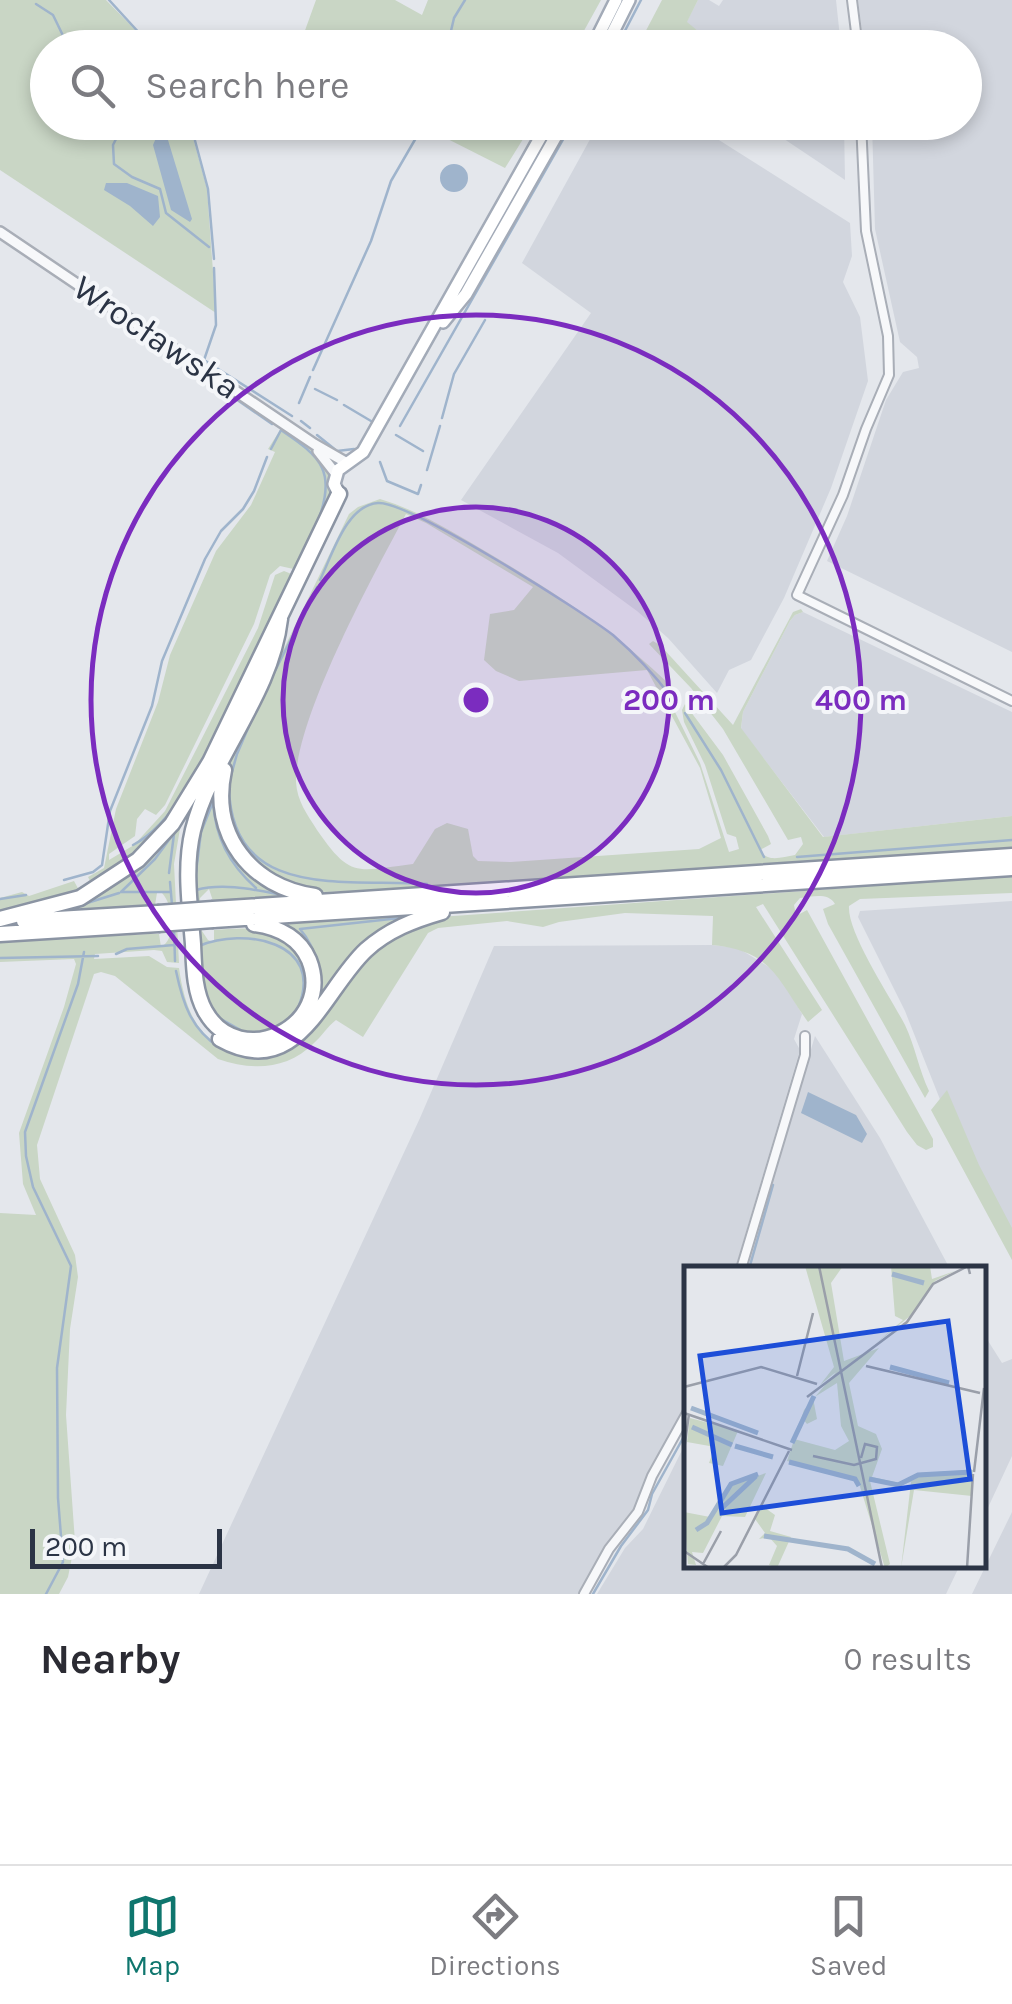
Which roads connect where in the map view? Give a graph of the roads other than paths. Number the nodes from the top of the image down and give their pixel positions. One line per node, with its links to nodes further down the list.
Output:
1 (616, 0): 4 (main road)
2 (629, 0): 5 (main road)
3 (852, 0): 6 (street)
4 (601, 30)
5 (614, 30)
6 (856, 30)
7 (539, 140): 11 (main road)
8 (554, 140): 11 (main road)
9 (862, 140): 17 (street)
10 (0, 232): 12 (street, Wrocławska)
11 (424, 345): 13 (main road)
12 (314, 444): 13 (street, Wrocławska); 14 (street)
13 (347, 463): 14 (main road)
14 (336, 474): 15 (main road)
15 (339, 494): 16 (highway)
16 (280, 619): 18 (highway); 19 (highway)
17 (1012, 701)
18 (237, 733): 22 (highway); 24 (highway)
19 (210, 762): 23 (highway); 26 (highway)
20 (1012, 856): 22 (highway)
21 (1012, 868): 23 (highway)
22 (421, 894): 24 (highway)
23 (482, 903): 24 (highway)
24 (213, 915): 25 (highway, bridge)
25 (158, 918): 26 (highway); 27 (highway)
26 (0, 921)
27 (0, 934)
28 (805, 1036): 29 (street)
29 (742, 1266)
30 (684, 1418): 31 (street)
31 (584, 1594)

